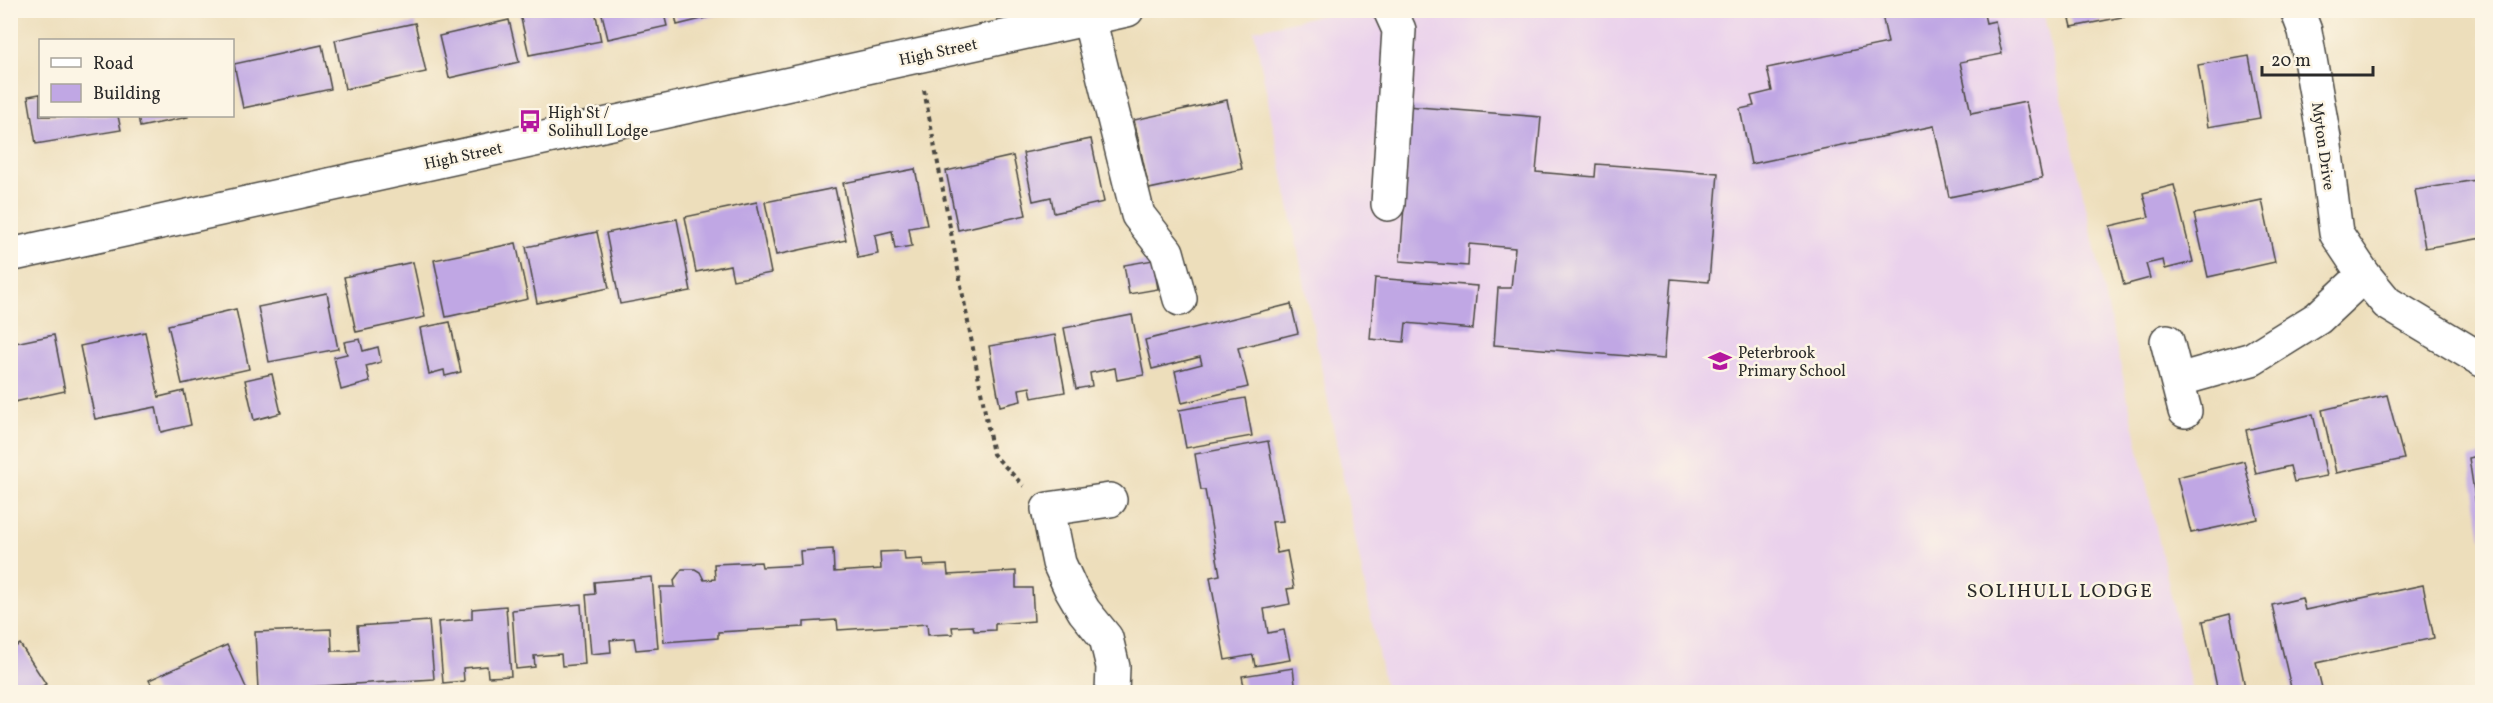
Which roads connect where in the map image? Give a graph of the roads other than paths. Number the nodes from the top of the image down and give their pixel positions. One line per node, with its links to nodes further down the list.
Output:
1 (1128, 10): 4 (street, High Street)
2 (1390, 10): 5 (street)
3 (2297, 10): 7 (street, Myton Drive)
4 (1089, 18): 6 (street, High Street); 8 (street)
5 (1388, 204)
6 (10, 255)
7 (2364, 275): 9 (street); 10 (street, Myton Drive)
8 (1180, 299)
9 (2168, 341)
10 (2482, 360)
11 (1110, 500): 12 (street)
12 (1112, 693)

